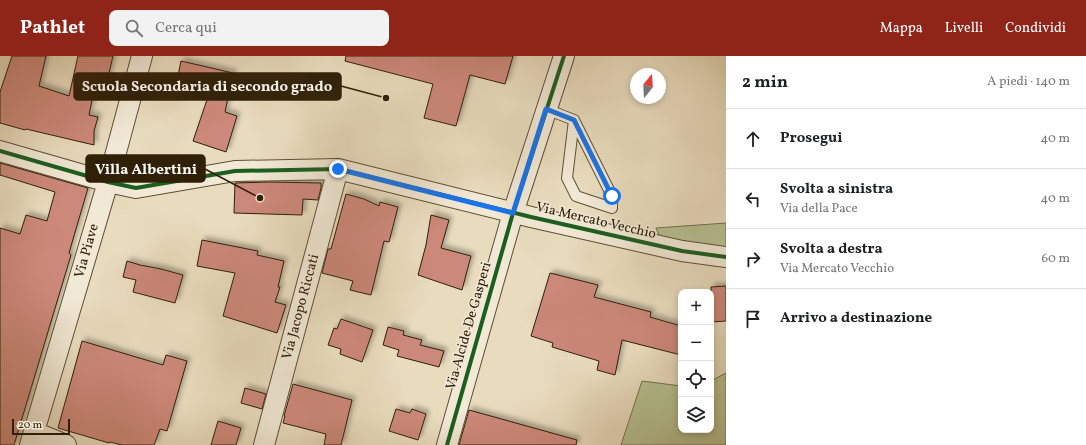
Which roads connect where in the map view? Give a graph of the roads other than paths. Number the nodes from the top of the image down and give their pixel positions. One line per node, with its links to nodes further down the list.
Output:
1 (142, 56): 7 (street, Via Piave)
2 (564, 56): 3 (street, Via Alcide De Gasperi)
3 (546, 109): 4 (lane); 8 (street, Via Alcide De Gasperi)
4 (574, 120): 4 (lane)
5 (0, 150): 7 (street, Via Mercato Vecchio)
6 (338, 169): 7 (street, Via Mercato Vecchio); 8 (street, Via Mercato Vecchio); 12 (street, Via Jacopo Riccati)
7 (108, 182): 10 (street, Via Piave)
8 (513, 213): 9 (street, Via Mercato Vecchio); 13 (street, Via Alcide De Gasperi)
9 (726, 257)
10 (32, 439): 11 (street)
11 (66, 445)
12 (264, 445)
13 (447, 445)

